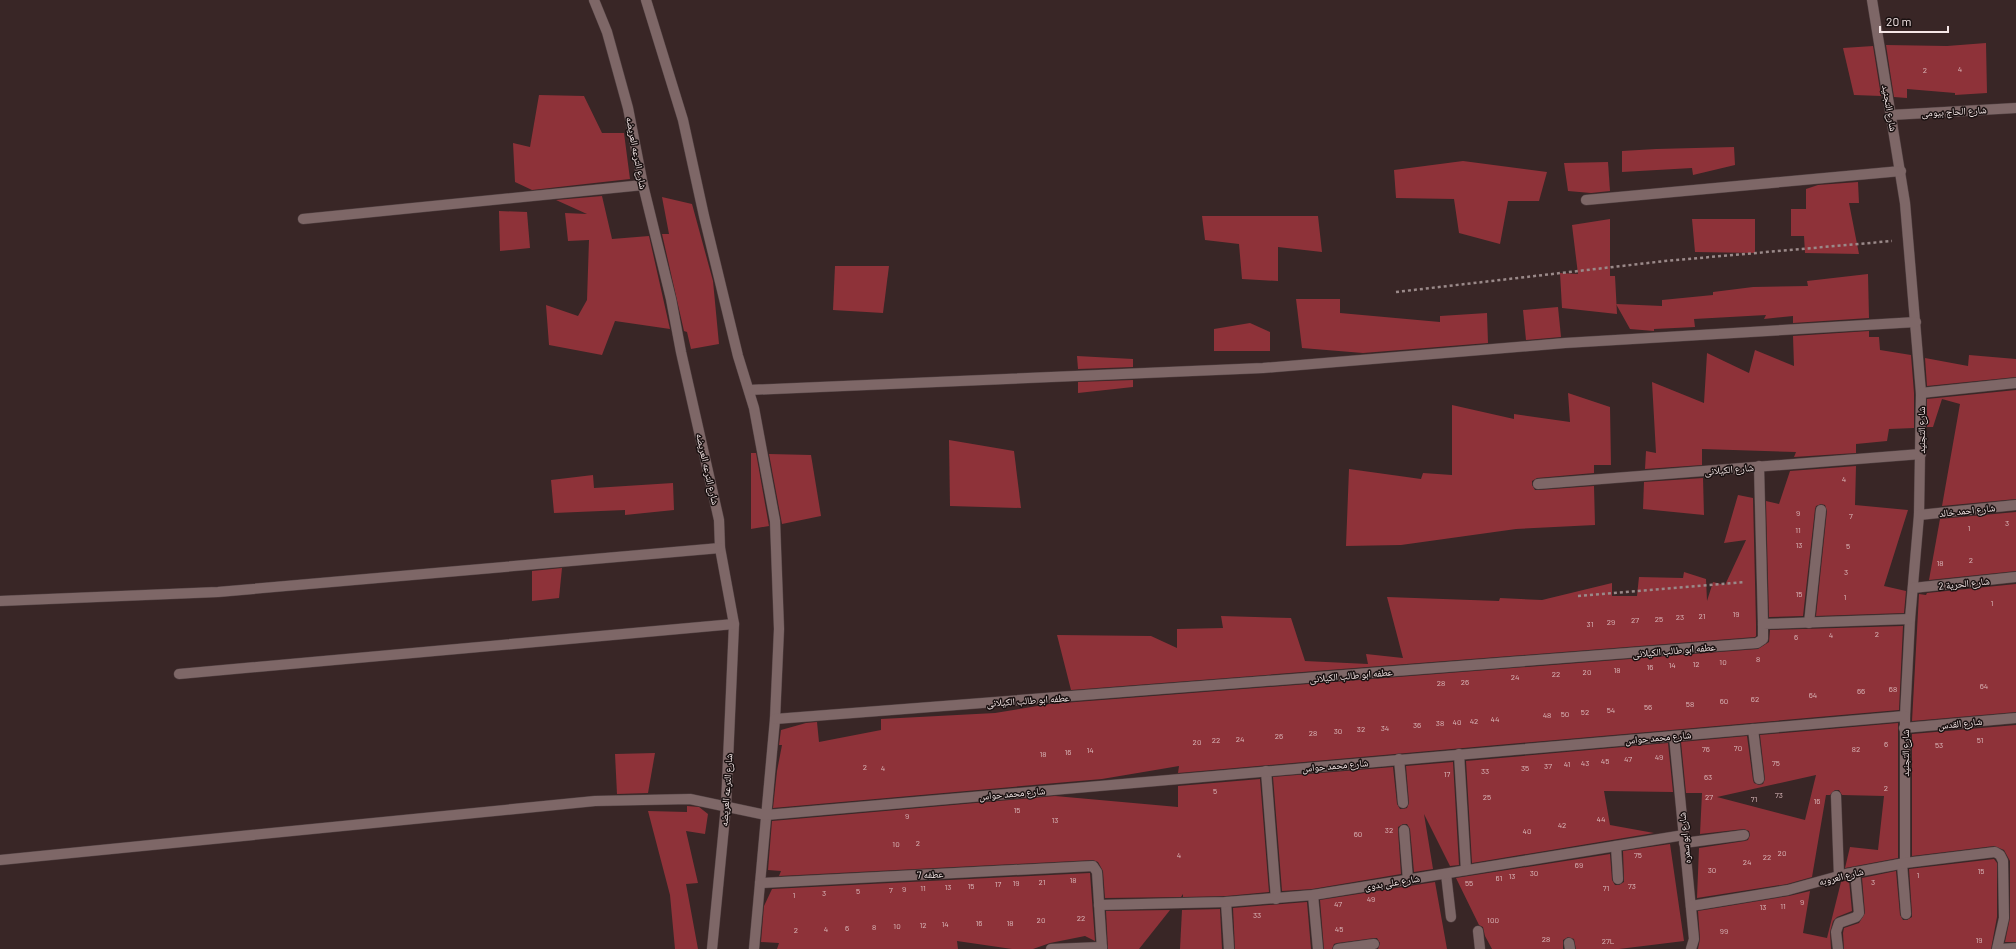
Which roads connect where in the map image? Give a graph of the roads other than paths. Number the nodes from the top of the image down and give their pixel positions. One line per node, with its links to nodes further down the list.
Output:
1 (594, 0): 7 (street, شارع الترعه العريضه)
2 (646, 0): 12 (street)
3 (1872, 0): 5 (street, شارع التجنيد)
4 (2016, 108): 5 (street, شارع الحاج بيومى)
5 (1891, 115): 6 (street, شارع التجنيد)
6 (1901, 171): 8 (street); 10 (street, شارع التجنيد)
7 (643, 185): 9 (street); 20 (street, شارع الترعه العريضه)
8 (1586, 200)
9 (303, 219)
10 (1916, 322): 12 (street); 13 (street, شارع التجنيد)
11 (2016, 383): 13 (street)
12 (749, 390): 31 (street)
13 (1921, 393): 14 (street, شارع التجنيد)
14 (1921, 454): 15 (street, شارع الكيلانى); 19 (street, شارع التجنيد)
15 (1760, 466): 16 (street, شارع الكيلانى); 27 (street)
16 (1538, 484)
17 (2016, 505): 19 (street, شارع احمد خالد)
18 (1821, 510): 25 (street)
19 (1919, 515): 22 (street, شارع التجنيد)
20 (720, 548): 23 (street); 26 (street, شارع الترعه العريضه)
21 (2016, 577): 22 (street, شارع الحرية 2)
22 (1913, 588): 24 (street, شارع التجنيد)
23 (0, 601)
24 (1910, 619): 25 (street); 29 (street, شارع التجنيد)
25 (1809, 623): 27 (street)
26 (734, 624): 28 (street); 41 (street, شارع الترعه العريضه)
27 (1763, 624): 31 (street, عطفه ابو طالب الكيلانى)
28 (179, 674)
29 (1905, 716): 32 (street, شارع التجنيد); 33 (street, شارع محمد حواس)
30 (2016, 718): 32 (street, شارع القدس)
31 (775, 719): 42 (street)
32 (1904, 728): 48 (street, شارع التجنيد)
33 (1753, 729): 34 (street, شارع محمد حواس); 38 (street)
34 (1674, 736): 35 (street, شارع محمد حواس); 45 (street, شارع ابو سمره)
35 (1459, 754): 36 (street, شارع محمد حواس); 49 (street)
36 (1399, 759): 37 (street, شارع محمد حواس); 40 (street)
37 (1266, 771): 42 (street, شارع محمد حواس); 57 (street)
38 (1758, 779)
39 (1836, 796): 52 (street)
40 (1403, 803)
41 (726, 806): 42 (street, شارع محمد حواس); 47 (street, شارع محمد حواس); 68 (street, شارع الترعه العريضه)
42 (766, 815): 55 (street)
43 (1404, 830): 54 (street)
44 (1744, 835): 45 (street, شارع على بدوى)
45 (1684, 839): 46 (street, شارع على بدوى); 60 (street, شارع ابو سمره)
46 (1616, 846): 49 (street, شارع على بدوى); 53 (street)
47 (0, 860)
48 (1904, 863): 50 (street, شارع العروبه); 61 (street, شارع التجنيد); 76 (street, شارع العروبه)
49 (1466, 870): 51 (street, شارع على بدوى)
50 (1855, 872): 52 (street, شارع العروبه); 75 (street)
51 (1446, 874): 54 (street, شارع على بدوى); 62 (street)
52 (1839, 876): 60 (street, شارع العروبه)
53 (1618, 879)
54 (1408, 880): 56 (street, شارع على بدوى)
55 (760, 883): 59 (street, عطفه 7); 69 (street)
56 (1313, 895): 57 (street, شارع على بدوى); 72 (street)
57 (1276, 899): 58 (street, شارع على بدوى)
58 (1226, 902): 59 (street, شارع على بدوى); 71 (street)
59 (1099, 904): 66 (street)
60 (1691, 906): 65 (street, شارع ابو سمره)
61 (1906, 914)
62 (1451, 917)
63 (1478, 931): 74 (street)
64 (1374, 944): 73 (street)
65 (1693, 944)
66 (1102, 948): 70 (street)
67 (2016, 948): 76 (street)
68 (712, 949)
69 (754, 949)
70 (1052, 949)
71 (1229, 949)
72 (1318, 949)
73 (1338, 949)
74 (1480, 949)
75 (1838, 949)
76 (1998, 949)

